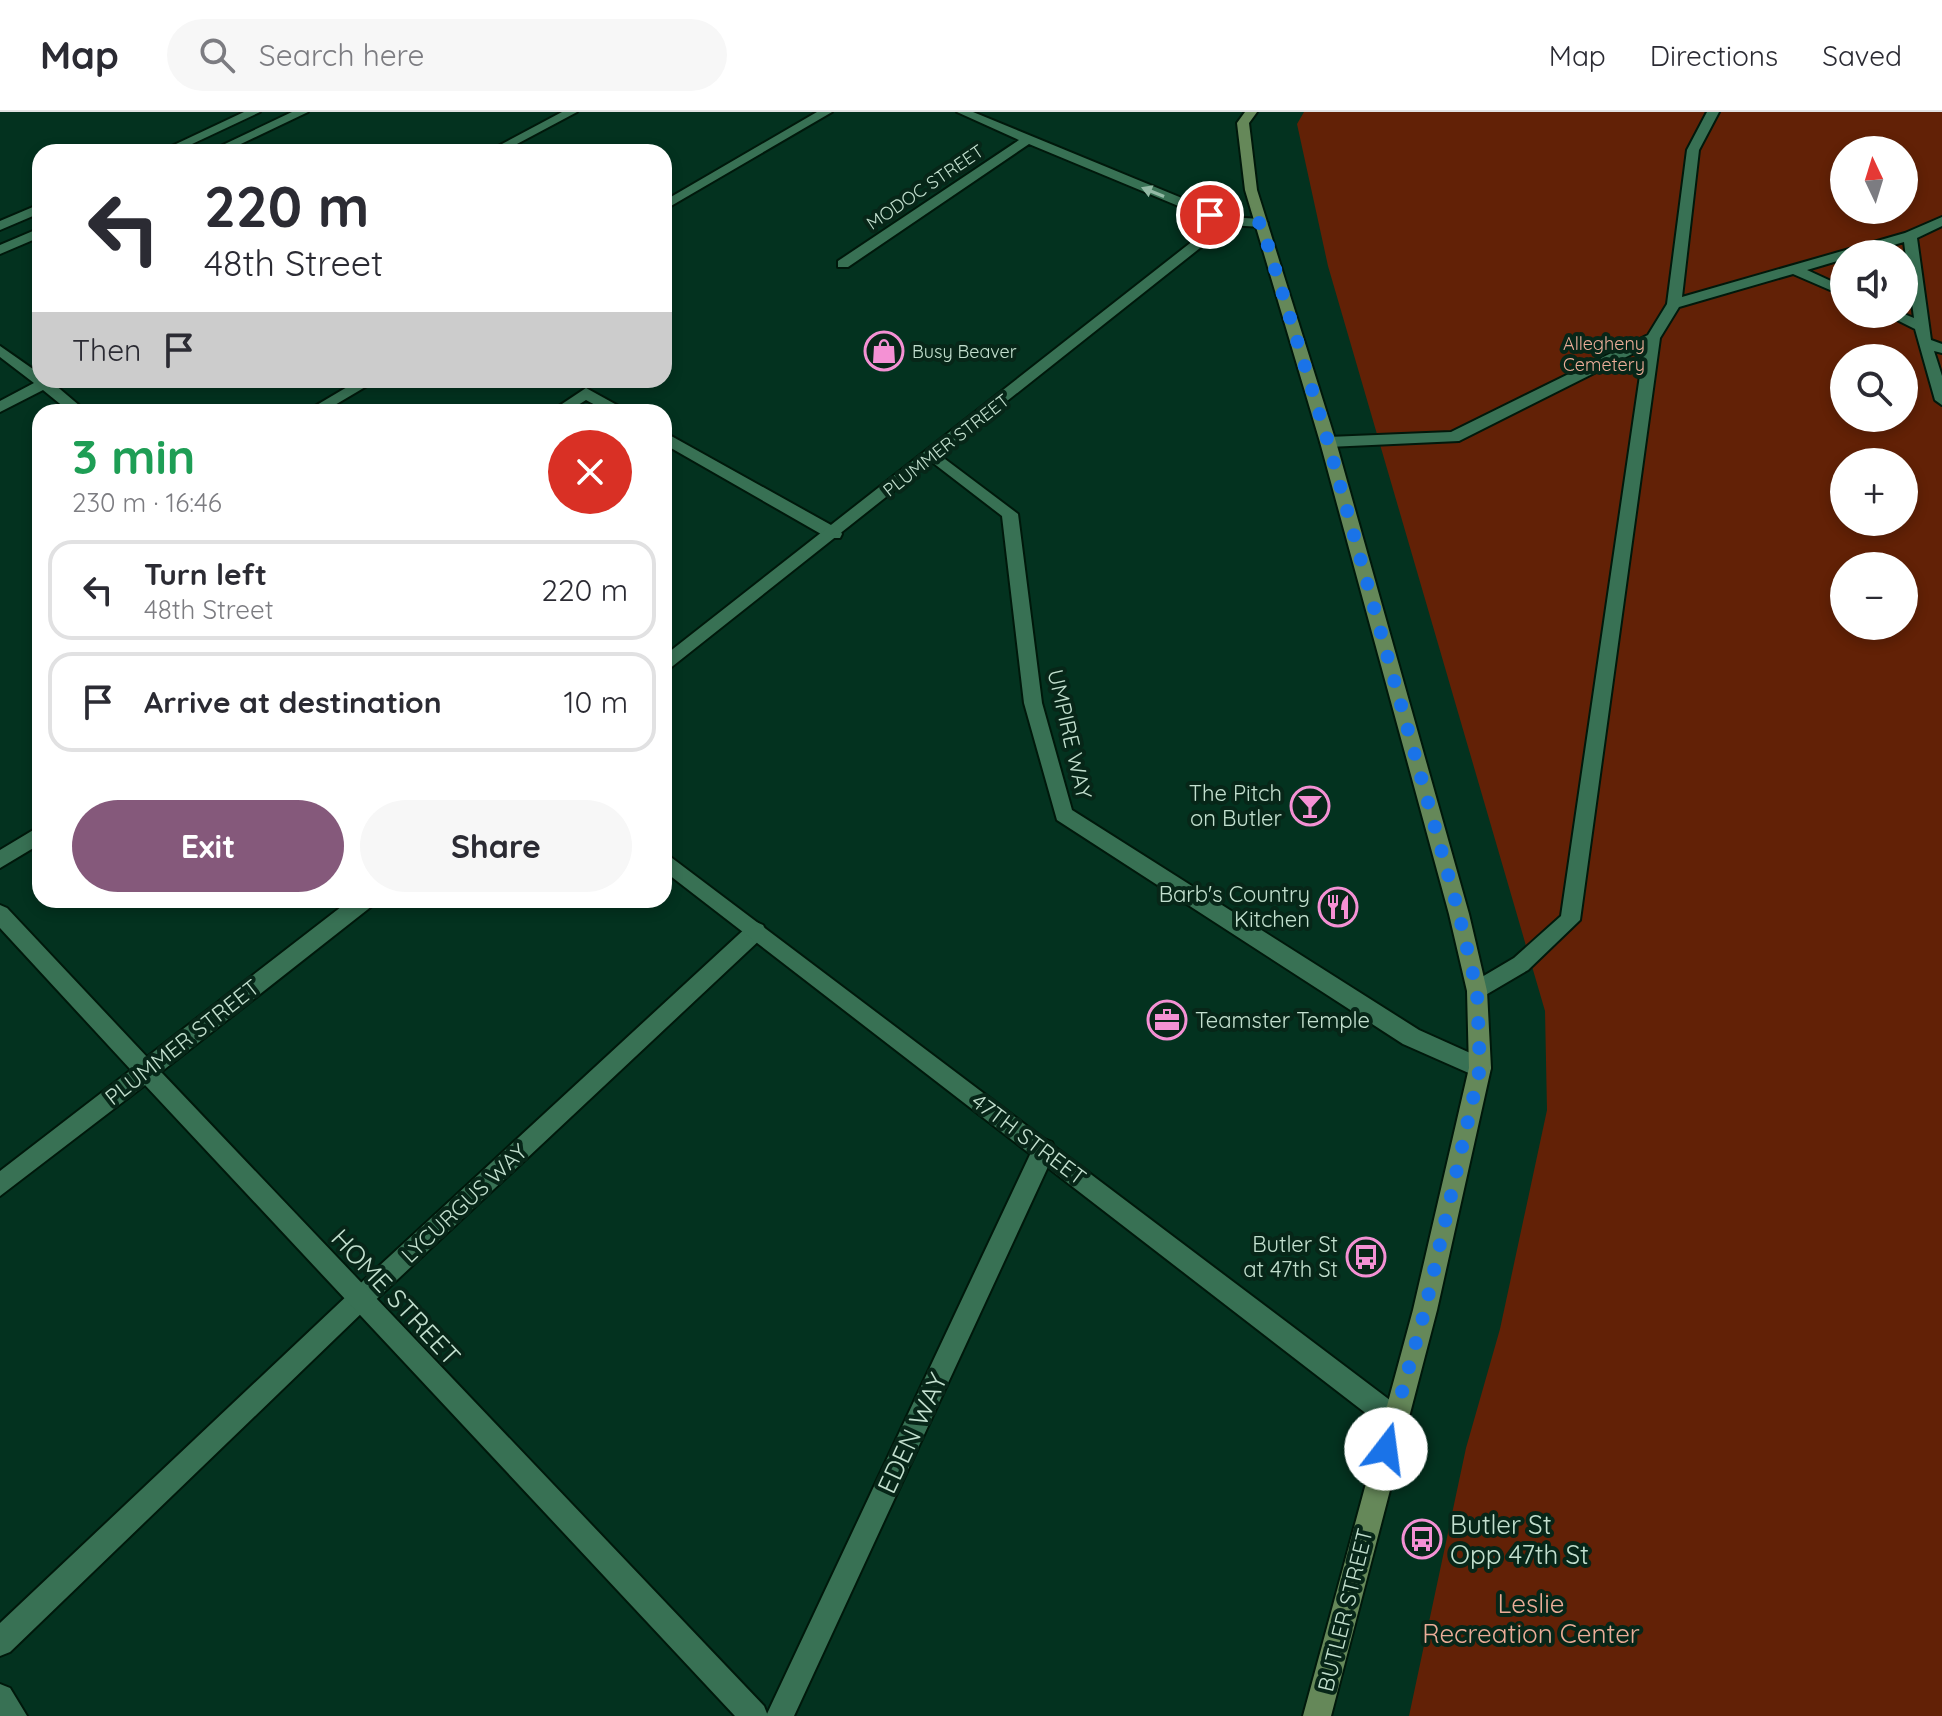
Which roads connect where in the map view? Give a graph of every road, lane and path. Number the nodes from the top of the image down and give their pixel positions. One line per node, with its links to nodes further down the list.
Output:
1 (254, 112): 9 (street)
2 (302, 112): 10 (street)
3 (571, 112): 11 (street)
4 (826, 112): 12 (street)
5 (963, 112): 8 (street)
6 (1251, 112): 16 (main road, BUTLER STREET)
7 (1713, 112): 26 (street)
8 (1027, 140): 14 (street, one-way to 8); 23 (street, MODOC STREET)
9 (183, 144)
10 (232, 144)
11 (509, 144)
12 (672, 201)
13 (32, 211): 17 (street)
14 (1226, 221): 16 (street); 44 (street, PLUMMER STREET)
15 (1942, 221): 19 (street)
16 (1261, 223): 43 (main road, BUTLER STREET)
17 (1, 225)
18 (32, 236): 21 (street)
19 (1910, 236): 20 (street); 28 (street)
20 (1897, 240)
21 (0, 250)
22 (1830, 259): 24 (street)
23 (843, 264)
24 (1794, 269): 25 (street); 26 (street)
25 (1830, 286)
26 (1674, 304): 29 (street)
27 (1913, 328): 28 (street)
28 (1923, 335): 30 (street); 36 (street)
29 (1653, 338): 43 (street); 53 (street)
30 (1942, 349)
31 (0, 350): 32 (street)
32 (32, 372)
33 (36, 388): 41 (street)
34 (54, 388): 37 (street)
35 (356, 388): 38 (street)
36 (1942, 400)
37 (71, 404)
38 (326, 404)
39 (569, 404): 40 (street)
40 (605, 404)
41 (0, 407)
42 (672, 442): 45 (street)
43 (1328, 442): 53 (main road, BUTLER STREET)
44 (933, 455): 45 (street, PLUMMER STREET); 54 (street, UMPIRE WAY)
45 (834, 534): 46 (street, PLUMMER STREET)
46 (672, 660)
47 (32, 839): 48 (street)
48 (0, 860)
49 (672, 866): 52 (street, 47TH STREET)
50 (355, 908): 55 (street, PLUMMER STREET)
51 (0, 914): 55 (street, HOME STREET)
52 (756, 931): 56 (street, 47TH STREET); 58 (street, LYCURGUS WAY)
53 (1477, 991): 54 (main road, BUTLER STREET)
54 (1480, 1068): 59 (main road, BUTLER STREET)
55 (147, 1069): 57 (street, PLUMMER STREET); 58 (street, HOME STREET)
56 (1044, 1150): 59 (street, 47TH STREET); 64 (street, EDEN WAY)
57 (0, 1185)
58 (359, 1300): 60 (street, LYCURGUS WAY); 63 (street, HOME STREET)
59 (1394, 1419): 65 (main road, BUTLER STREET)
60 (0, 1642)
61 (0, 1698): 62 (street)
62 (13, 1716)
63 (754, 1716)
64 (780, 1716)
65 (1317, 1716)

